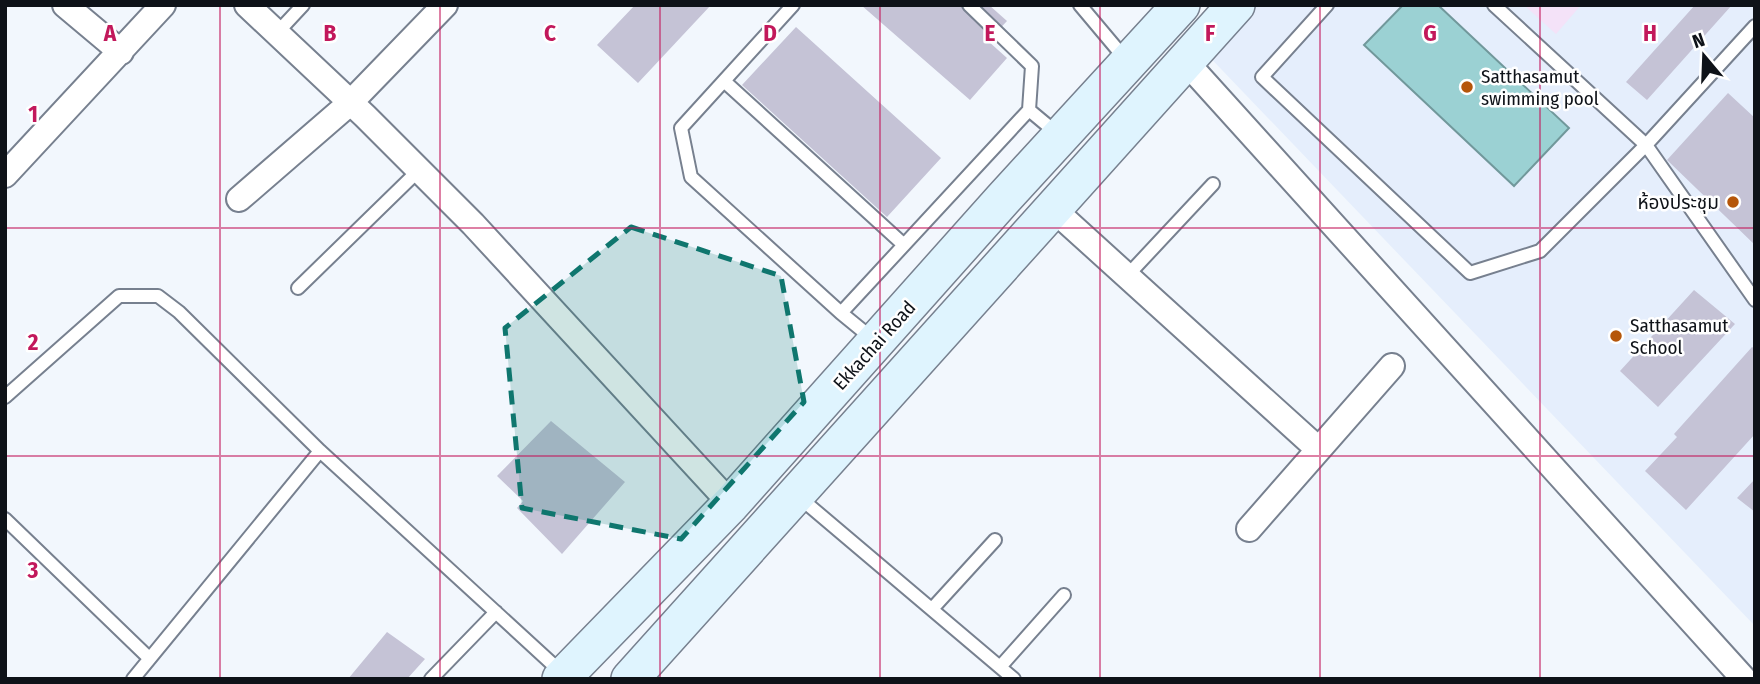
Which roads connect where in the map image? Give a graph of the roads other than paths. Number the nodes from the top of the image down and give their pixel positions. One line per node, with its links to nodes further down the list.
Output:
1 (65, 5): 15 (street)
2 (163, 5): 15 (street)
3 (247, 5): 14 (street)
4 (303, 5): 14 (lane)
5 (445, 5): 19 (street)
6 (793, 5): 18 (lane)
7 (969, 5): 20 (lane)
8 (1080, 5): 17 (lane)
9 (1181, 5): 17 (main road, Ekkachai Road)
10 (1236, 5): 16 (main road)
11 (1327, 5): 22 (lane)
12 (1494, 5): 22 (lane)
13 (1755, 26): 22 (lane)
14 (276, 34): 19 (street)
15 (121, 52): 24 (street)
16 (1186, 62): 27 (main road); 53 (street)
17 (1129, 63): 21 (main road, Ekkachai Road)
18 (724, 81): 28 (lane); 32 (lane)
19 (350, 103): 23 (street); 26 (street)
20 (1029, 110): 21 (lane); 28 (lane)
21 (1062, 137): 33 (main road, Ekkachai Road)
22 (1646, 145): 31 (lane)
23 (419, 170): 30 (lane); 39 (street)
24 (5, 176)
25 (1213, 184): 29 (lane)
26 (239, 199)
27 (1044, 219): 29 (street); 38 (main road)
28 (904, 245): 32 (lane)
29 (1127, 276): 36 (street)
30 (298, 288)
31 (1755, 300)
32 (841, 313): 33 (lane)
33 (877, 342): 39 (main road, Ekkachai Road)
34 (1392, 366): 36 (street)
35 (5, 397): 37 (lane)
36 (1318, 449): 41 (street)
37 (320, 451): 45 (lane); 46 (lane)
38 (796, 495): 44 (lane); 51 (main road)
39 (731, 504): 48 (main road, Ekkachai Road)
40 (5, 519): 46 (lane)
41 (1249, 528)
42 (995, 541): 44 (lane)
43 (1064, 595): 47 (lane)
44 (932, 609): 47 (lane)
45 (496, 612): 48 (lane); 50 (lane)
46 (149, 658): 49 (lane)
47 (1000, 667): 52 (lane)
48 (562, 677)
49 (133, 679)
50 (431, 679)
51 (630, 679)
52 (1014, 679)
53 (1744, 679)

